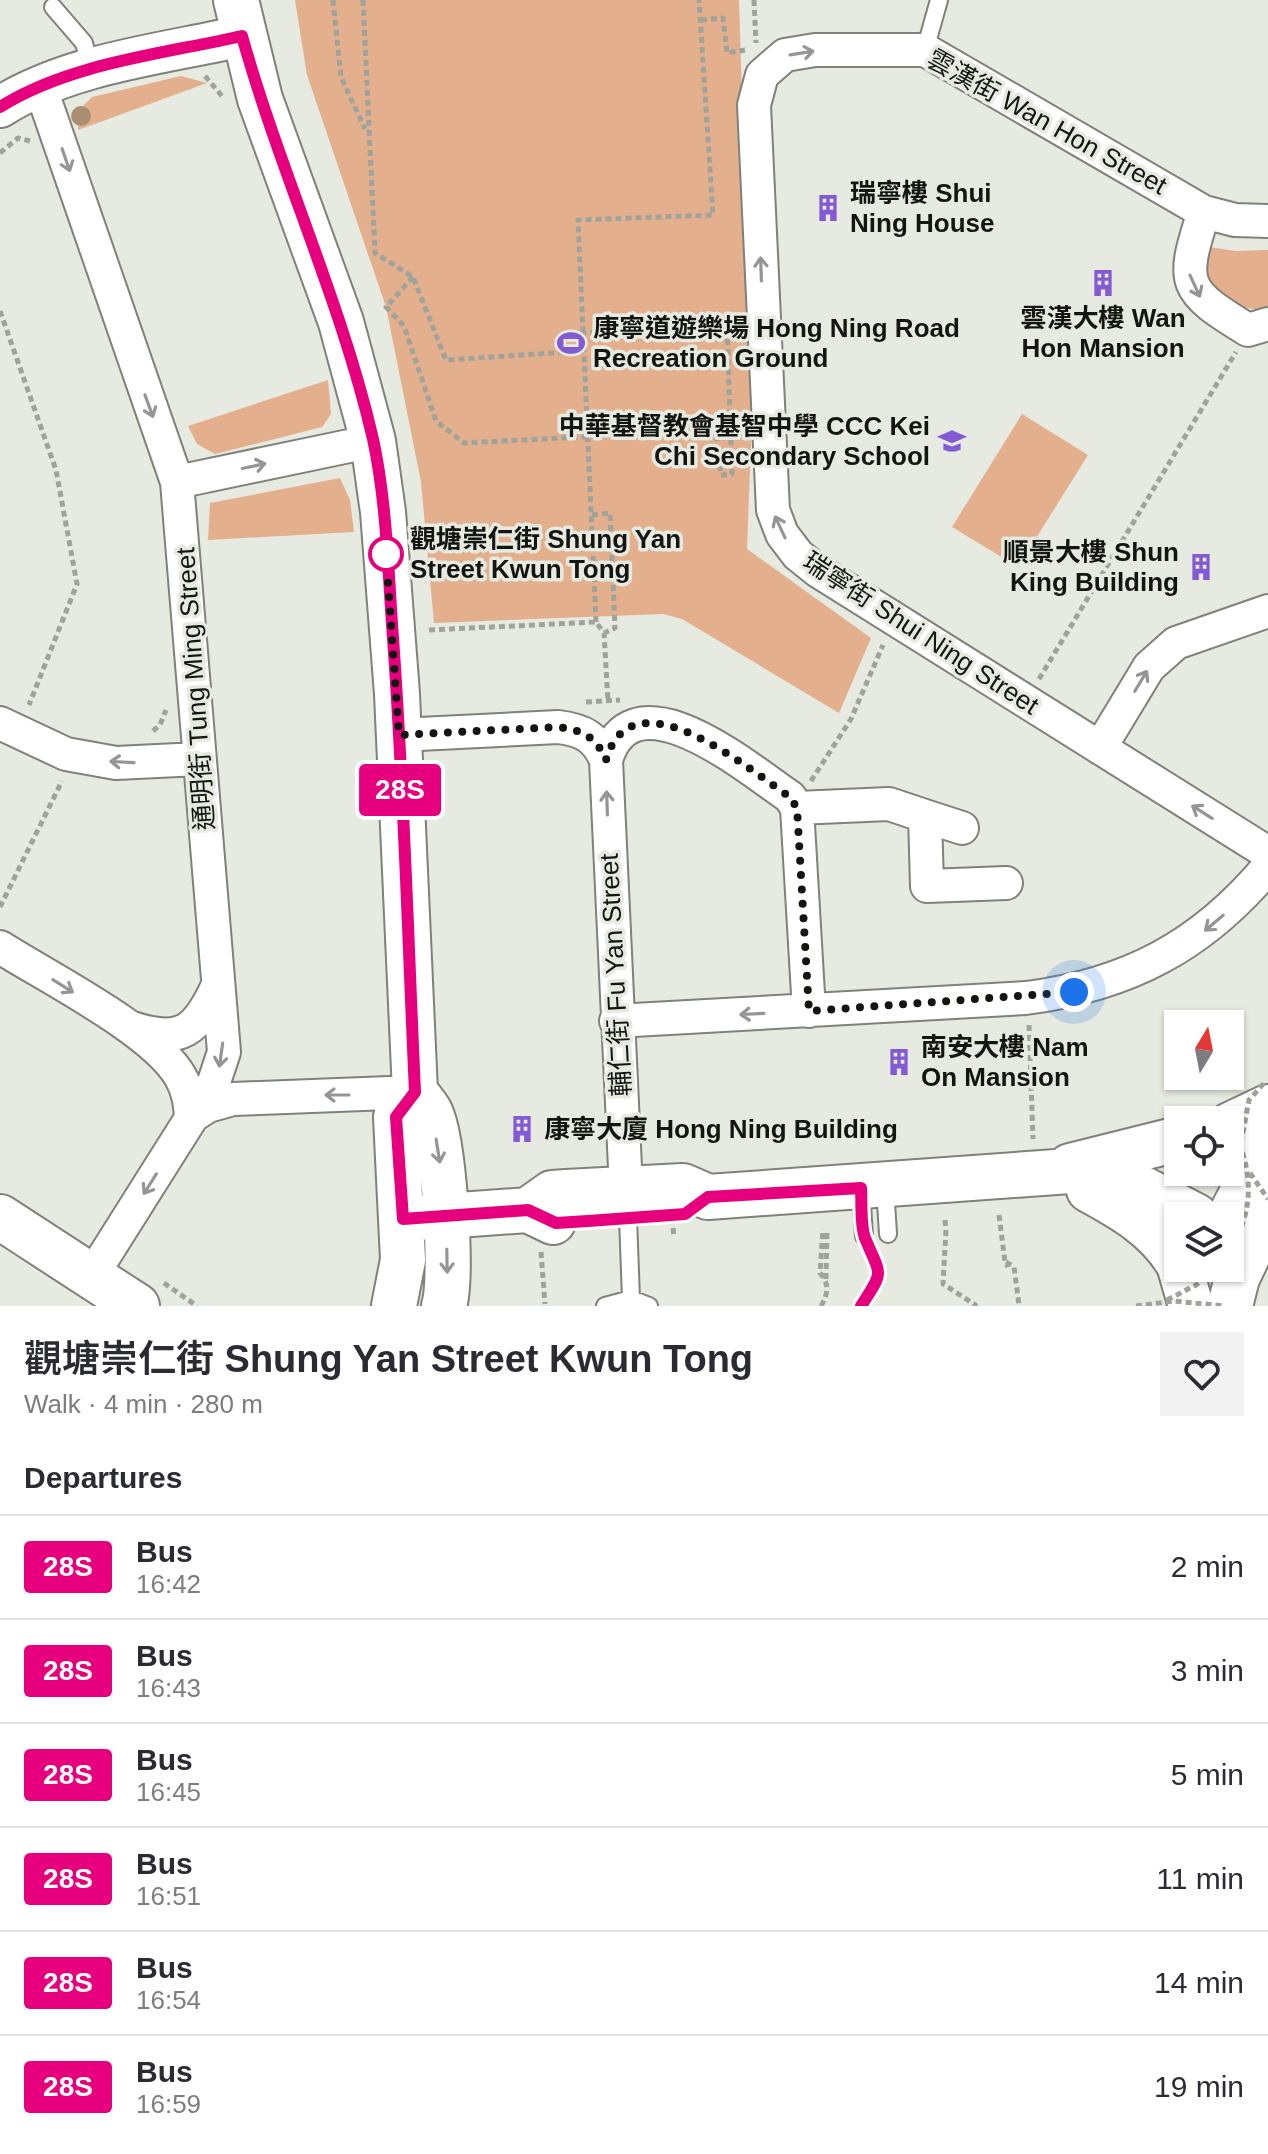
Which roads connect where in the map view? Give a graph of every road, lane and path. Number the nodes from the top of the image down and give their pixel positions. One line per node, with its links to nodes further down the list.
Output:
1 (333, 0): 14 (path)
2 (363, 0): 14 (path)
3 (699, 0): 8 (path)
4 (754, 0): 8 (path)
5 (939, 0): 9 (lane)
6 (53, 7): 10 (lane)
7 (239, 18): 10 (street); 27 (main road)
8 (701, 20): 24 (path)
9 (925, 50): 12 (street, 雲漢街 Wan Hon Street, one-way to 9); 17 (street, 雲漢街 Wan Hon Street)
10 (91, 70): 11 (street)
11 (40, 86): 13 (street); 15 (street, 通明街 Tung Ming Street)
12 (754, 105): 43 (street, 瑞寧街 Shui Ning Street, one-way to 12)
13 (0, 107)
14 (367, 133): 19 (path)
15 (57, 134): 16 (path); 28 (street, 通明街 Tung Ming Street, one-way to 28)
16 (0, 153)
17 (1204, 212): 18 (street, 雲漢街 Wan Hon Street); 23 (street, one-way to 23)
18 (1268, 221)
19 (413, 277): 20 (path); 25 (path)
20 (386, 307): 22 (path); 26 (path)
21 (0, 311): 40 (path)
22 (377, 311)
23 (1255, 332): 35 (path)
24 (583, 333): 25 (path); 26 (path)
25 (583, 351): 26 (path)
26 (589, 437): 29 (path)
27 (373, 441): 28 (street, one-way to 27); 42 (main road)
28 (177, 482): 44 (street, 通明街 Tung Ming Street)
29 (592, 515): 31 (path); 33 (path)
30 (1268, 611): 43 (street, one-way to 30)
31 (596, 622): 32 (path); 33 (path)
32 (429, 633)
33 (604, 633): 38 (path)
34 (889, 633): 48 (path)
35 (1033, 689)
36 (170, 697): 41 (path)
37 (632, 700): 38 (path)
38 (608, 701): 39 (path)
39 (579, 702)
40 (12, 720): 44 (street, one-way to 40)
41 (148, 735)
42 (399, 735): 45 (street); 61 (main road)
43 (1100, 748): 51 (street, 瑞寧街 Shui Ning Street, one-way to 43)
44 (199, 759): 56 (street, 通明街 Tung Ming Street)
45 (606, 760): 48 (street); 59 (street, 輔仁街 Fu Yan Street, one-way to 45)
46 (801, 775): 48 (path)
47 (57, 789): 54 (path)
48 (808, 799): 49 (street); 57 (street)
49 (925, 816): 50 (street); 53 (street)
50 (962, 828)
51 (1268, 853)
52 (1268, 867): 57 (street, one-way to 57)
53 (1006, 883)
54 (0, 907)
55 (0, 947): 60 (street, one-way to 60)
56 (218, 985): 60 (street); 63 (street, 通明街 Tung Ming Street, one-way to 63)
57 (809, 1011): 59 (street, one-way to 59)
58 (1028, 1020): 66 (path)
59 (616, 1021): 69 (street, 輔仁街 Fu Yan Street)
60 (125, 1026): 63 (street)
61 (415, 1092): 63 (street, one-way to 63); 73 (main road)
62 (1266, 1095): 65 (main road); 65 (path, bridge)
63 (191, 1117): 81 (street, 通明街 Tung Ming Street, one-way to 81)
64 (1164, 1141): 66 (main road)
65 (1247, 1146): 71 (main road); 71 (path, bridge); 74 (path, bridge)
66 (1037, 1162): 67 (main road); 68 (main road); 80 (main road)
67 (873, 1187): 69 (main road); 77 (lane); 79 (lane)
68 (1169, 1202)
69 (627, 1203): 76 (main road); 84 (lane)
70 (999, 1215): 86 (path)
71 (1252, 1216): 78 (main road)
72 (0, 1217): 81 (main road)
73 (424, 1217): 76 (main road); 88 (main road); 89 (main road, one-way to 89)
74 (1244, 1217)
75 (945, 1220): 93 (path, bridge)
76 (535, 1229): 85 (path)
77 (888, 1234)
78 (1244, 1235)
79 (864, 1236)
80 (1164, 1242)
81 (91, 1277): 87 (main road)
82 (826, 1281): 82 (path); 92 (path)
83 (1174, 1282): 94 (path, bridge)
84 (631, 1299): 90 (lane); 91 (lane)
85 (545, 1304)
86 (1019, 1305)
87 (137, 1306)
88 (394, 1306)
89 (444, 1306)
90 (605, 1306)
91 (649, 1306)
92 (821, 1306)
93 (977, 1306)
94 (1136, 1306)

